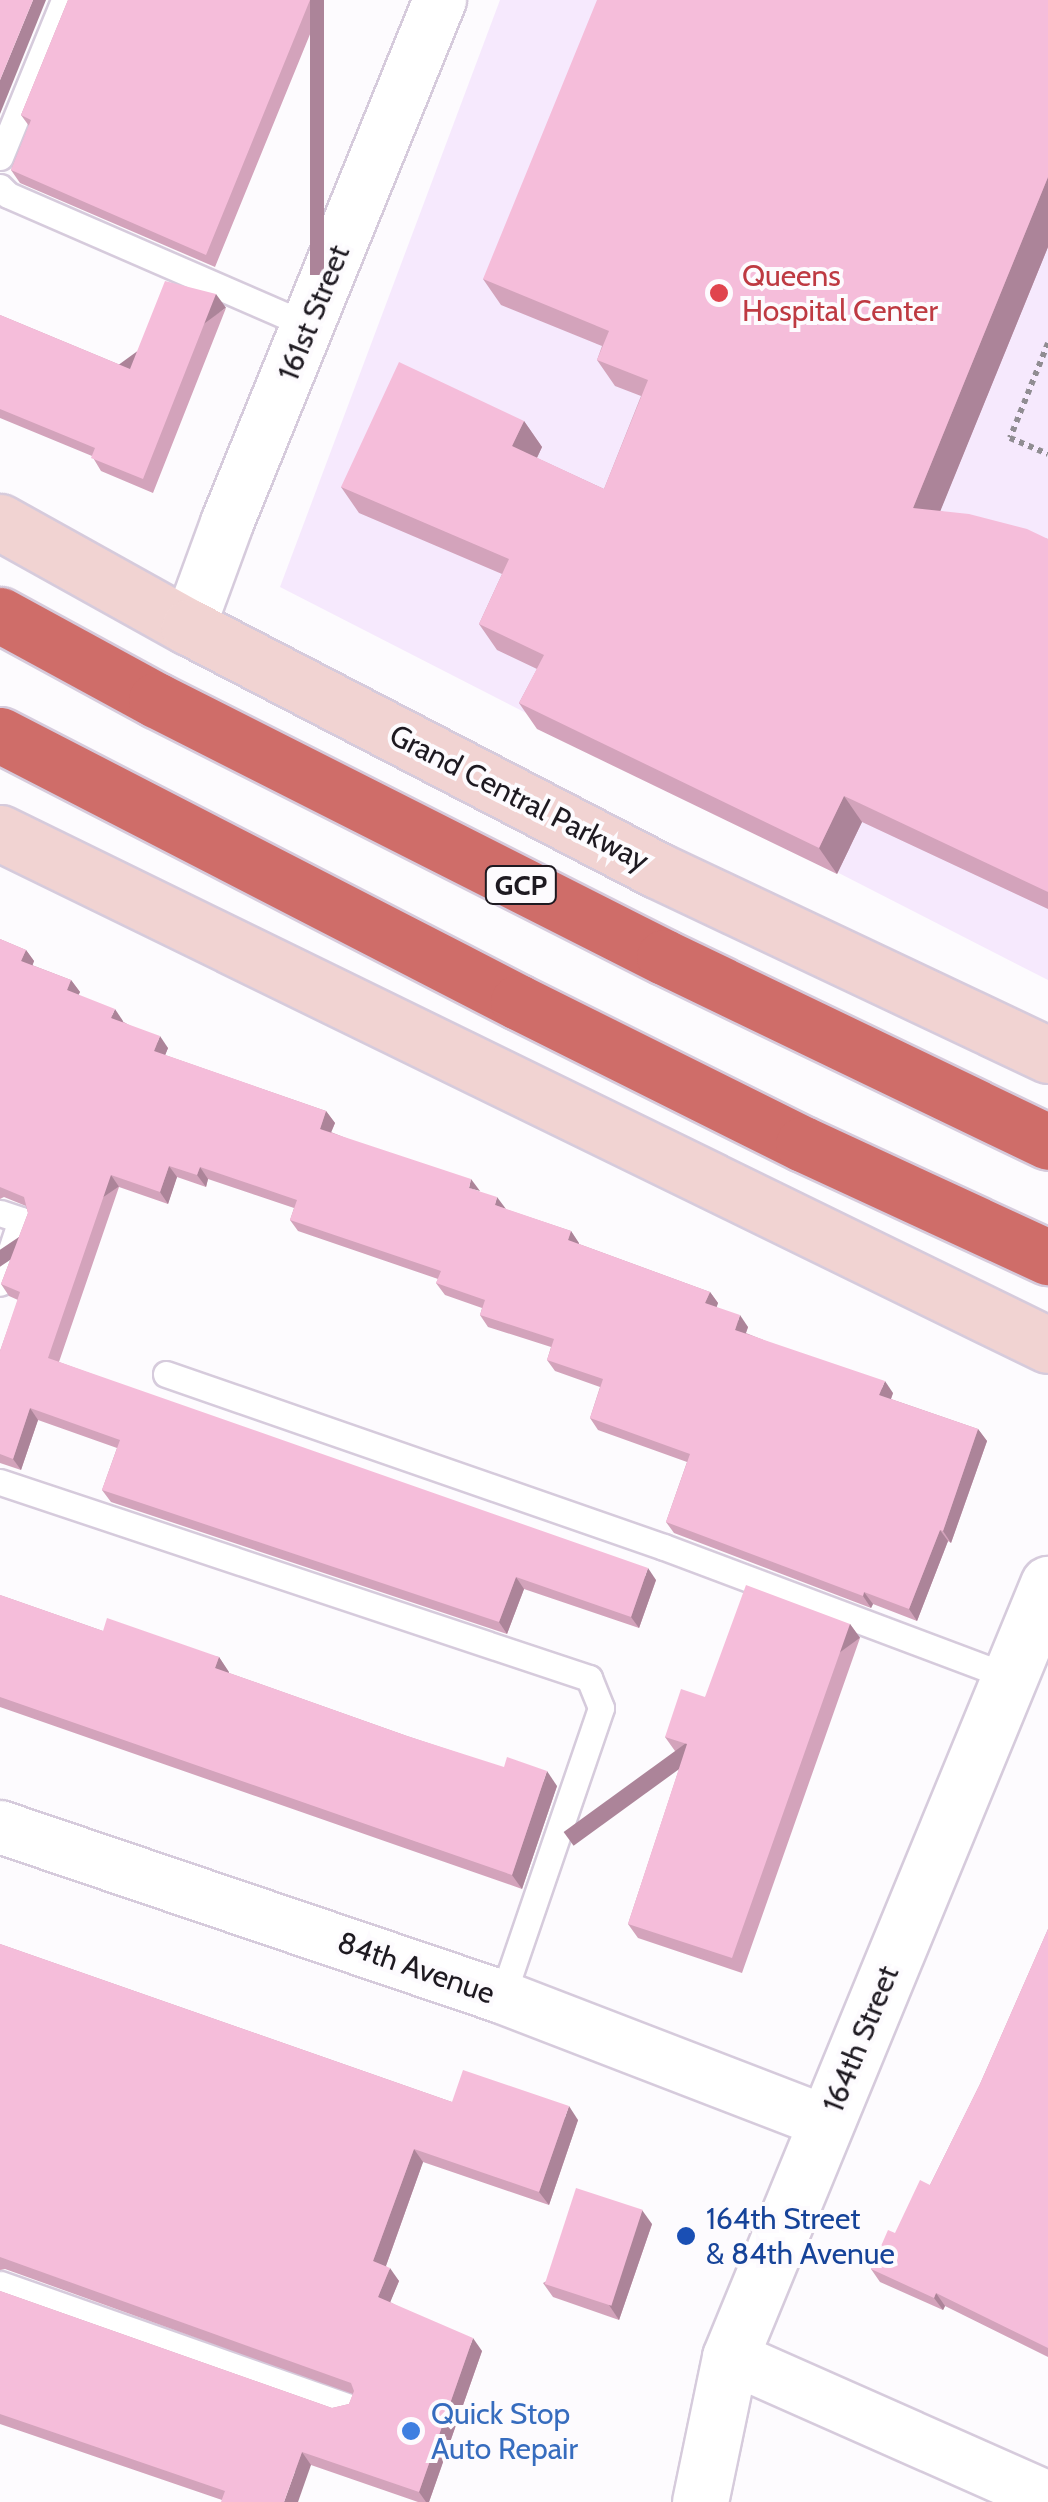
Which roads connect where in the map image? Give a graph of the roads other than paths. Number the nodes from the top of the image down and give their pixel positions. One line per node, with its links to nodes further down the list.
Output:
1 (64, 0): 3 (lane)
2 (440, 0): 6 (street, 161st Street)
3 (6, 126): 4 (lane)
4 (0, 157)
5 (0, 186): 6 (lane)
6 (309, 326): 9 (street, 161st Street)
7 (0, 522): 9 (main road, Grand Central Parkway)
8 (0, 615): 13 (highway, GCP)
9 (189, 627): 12 (main road, Grand Central Parkway)
10 (0, 735): 15 (highway)
11 (0, 834): 17 (main road)
12 (1048, 1055)
13 (1048, 1142)
14 (0, 1213): 16 (lane)
15 (1048, 1258)
16 (0, 1283)
17 (1048, 1344)
18 (166, 1374): 21 (lane)
19 (0, 1482): 23 (lane)
20 (1048, 1584): 21 (street, 164th Street)
21 (1010, 1677): 24 (street, 164th Street)
22 (0, 1827): 23 (street, 84th Avenue)
23 (502, 1996): 24 (street, 84th Avenue)
24 (826, 2122): 26 (street, 164th Street)
25 (0, 2284): 27 (lane)
26 (730, 2357): 28 (street); 29 (street, 164th Street)
27 (348, 2406)
28 (1048, 2498)
29 (700, 2502)

